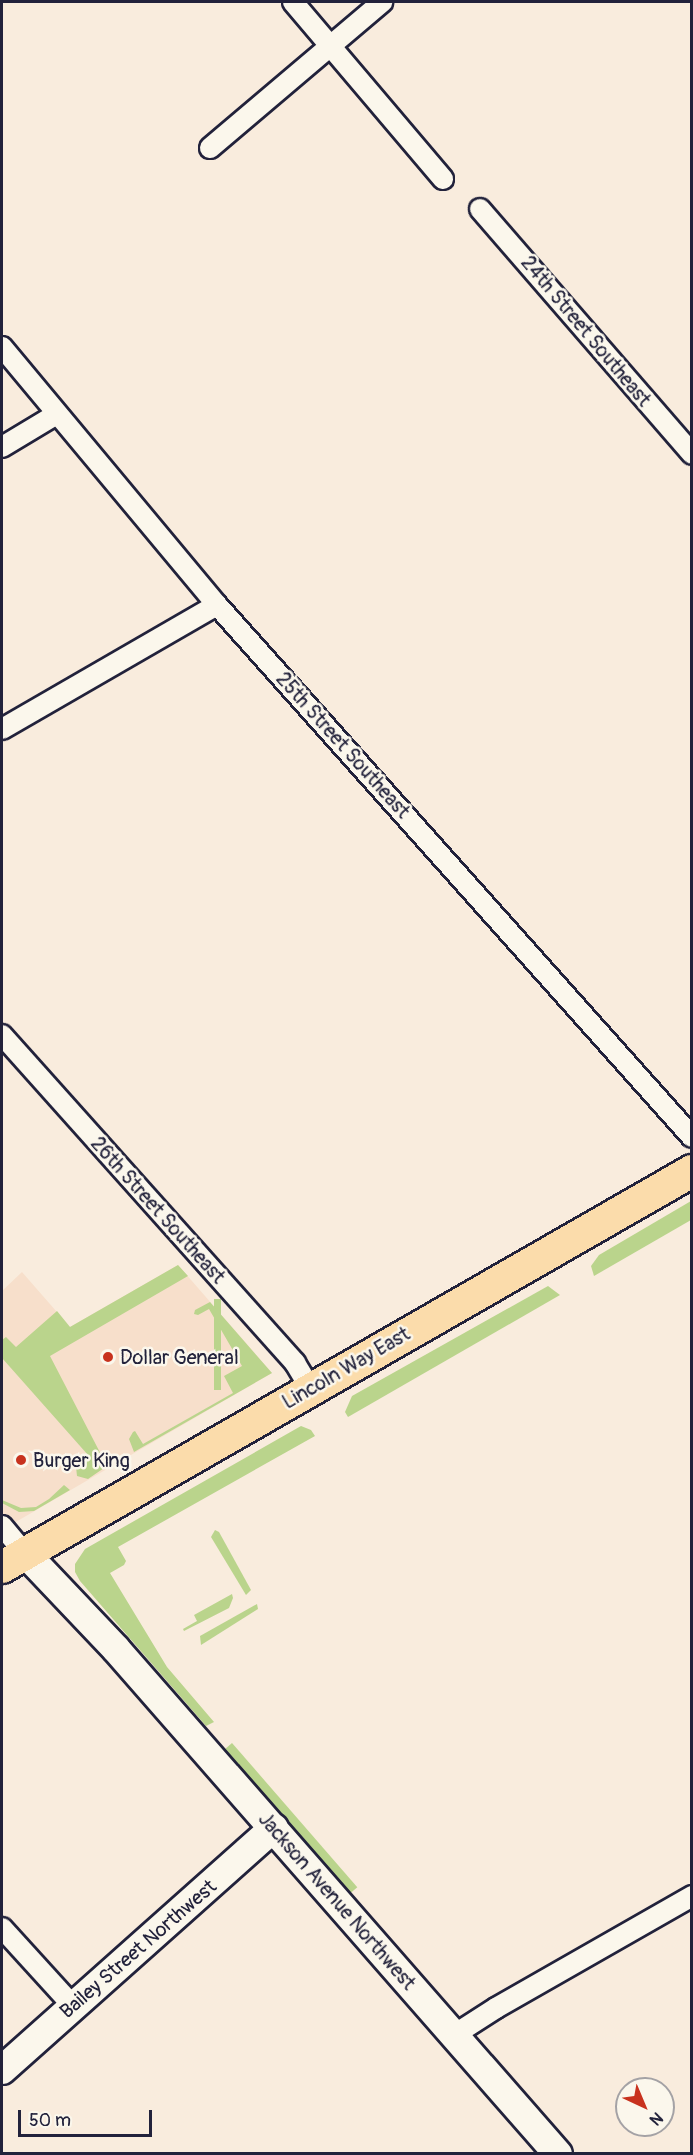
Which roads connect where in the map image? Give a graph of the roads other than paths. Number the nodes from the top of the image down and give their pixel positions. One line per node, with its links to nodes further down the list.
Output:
1 (293, 2): 3 (street)
2 (382, 2): 3 (street)
3 (331, 45): 4 (street); 5 (street)
4 (210, 148)
5 (443, 178)
6 (480, 209): 10 (street, 24th Street Southeast)
7 (2, 347): 8 (street, 25th Street Southeast)
8 (57, 414): 9 (street); 11 (street, 25th Street Southeast)
9 (2, 447)
10 (692, 454)
11 (217, 604): 12 (street); 14 (street, 25th Street Southeast)
12 (2, 729)
13 (2, 1035): 16 (street, 26th Street Southeast)
14 (692, 1137)
15 (692, 1171): 16 (main road, Lincoln Way East)
16 (310, 1388): 18 (main road, Lincoln Way East)
17 (2, 1526): 18 (street)
18 (14, 1560): 19 (street, Jackson Avenue Northwest)
19 (274, 1828): 22 (street, Bailey Street Northwest); 23 (street, Jackson Avenue Northwest)
20 (692, 1896): 23 (street)
21 (2, 1928): 22 (street)
22 (73, 2006): 24 (street, Bailey Street Northwest)
23 (454, 2035): 25 (street, Jackson Avenue Northwest)
24 (2, 2070)
25 (558, 2154)

